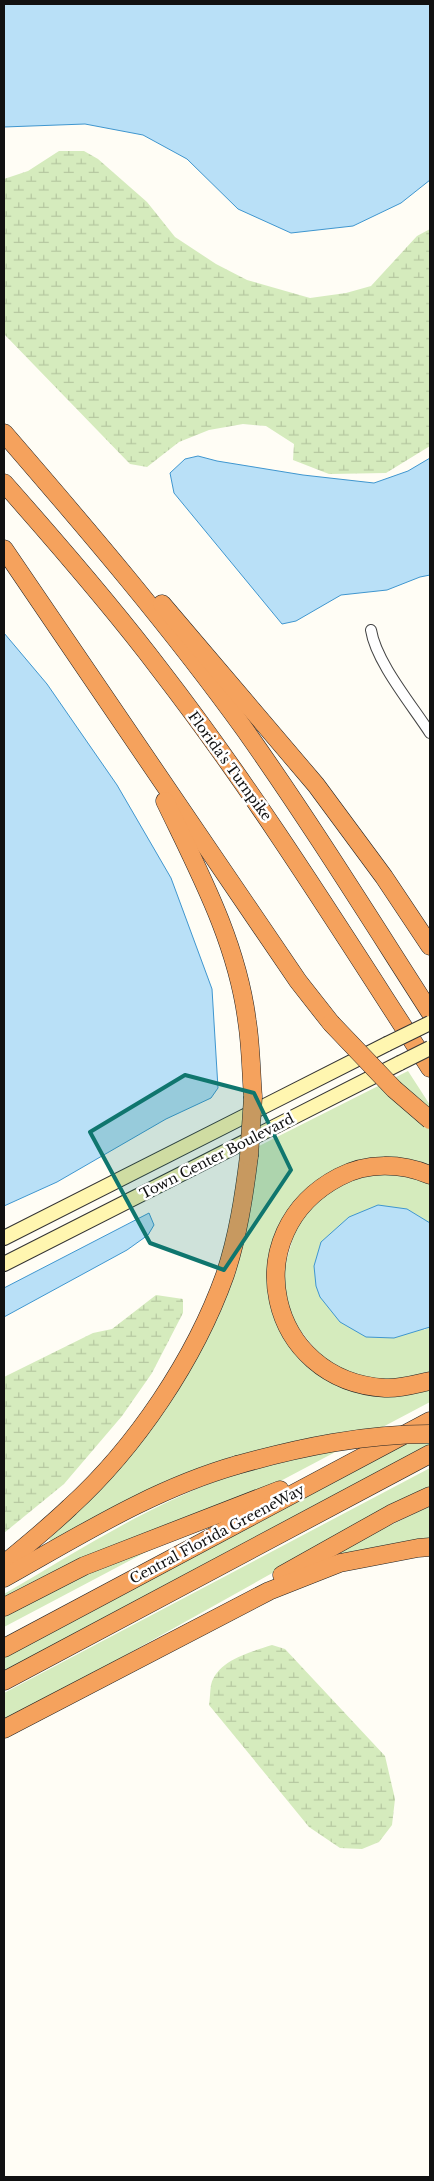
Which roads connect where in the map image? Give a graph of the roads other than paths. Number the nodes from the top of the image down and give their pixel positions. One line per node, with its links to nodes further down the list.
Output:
1 (4, 433): 8 (highway); 9 (highway)
2 (4, 483): 12 (highway, Florida's Turnpike)
3 (4, 549): 5 (highway)
4 (371, 630): 6 (street)
5 (113, 709): 13 (highway, bridge); 24 (highway, bridge)
6 (426, 716): 7 (street)
7 (430, 732)
8 (430, 946)
9 (430, 1012)
10 (430, 1023): 15 (main road, Town Center Boulevard, bridge)
11 (430, 1048): 16 (main road, Town Center Boulevard, bridge)
12 (430, 1068)
13 (430, 1120)
14 (430, 1176): 17 (highway)
15 (4, 1238)
16 (4, 1264)
17 (430, 1381)
18 (430, 1420): 21 (highway, Central Florida GreeneWay)
19 (430, 1434): 25 (highway, bridge)
20 (430, 1454): 28 (highway)
21 (351, 1463): 26 (highway); 27 (highway, Central Florida GreeneWay)
22 (430, 1496): 29 (highway)
23 (430, 1547): 29 (highway)
24 (4, 1564)
25 (4, 1578)
26 (4, 1607)
27 (4, 1648)
28 (4, 1681)
29 (65, 1697): 30 (highway)
30 (4, 1729)

